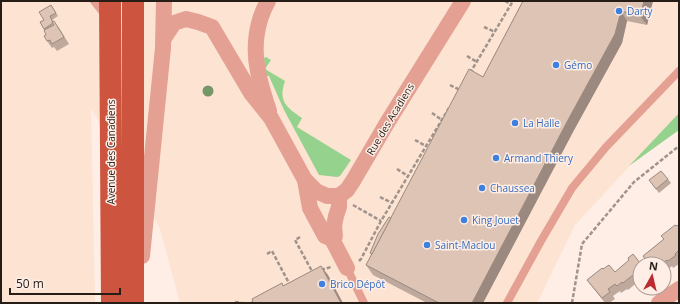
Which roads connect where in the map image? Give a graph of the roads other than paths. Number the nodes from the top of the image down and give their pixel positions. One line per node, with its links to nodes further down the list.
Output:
1 (94, 1): 6 (lane)
2 (133, 1): 16 (main road)
3 (164, 1): 7 (street)
4 (268, 1): 9 (street)
5 (463, 1): 11 (street, Rue des Acadiens)
6 (110, 11): 15 (main road, Avenue des Canadiens)
7 (164, 38): 9 (street); 17 (street)
8 (679, 71): 19 (lane)
9 (271, 118): 10 (street)
10 (305, 180): 11 (street); 12 (street)
11 (343, 199): 12 (street)
12 (332, 239): 13 (street)
13 (346, 266): 18 (lane)
14 (679, 289): 20 (street)
15 (112, 303)
16 (133, 303)
17 (137, 303)
18 (364, 303)
19 (507, 303)
20 (659, 303)

